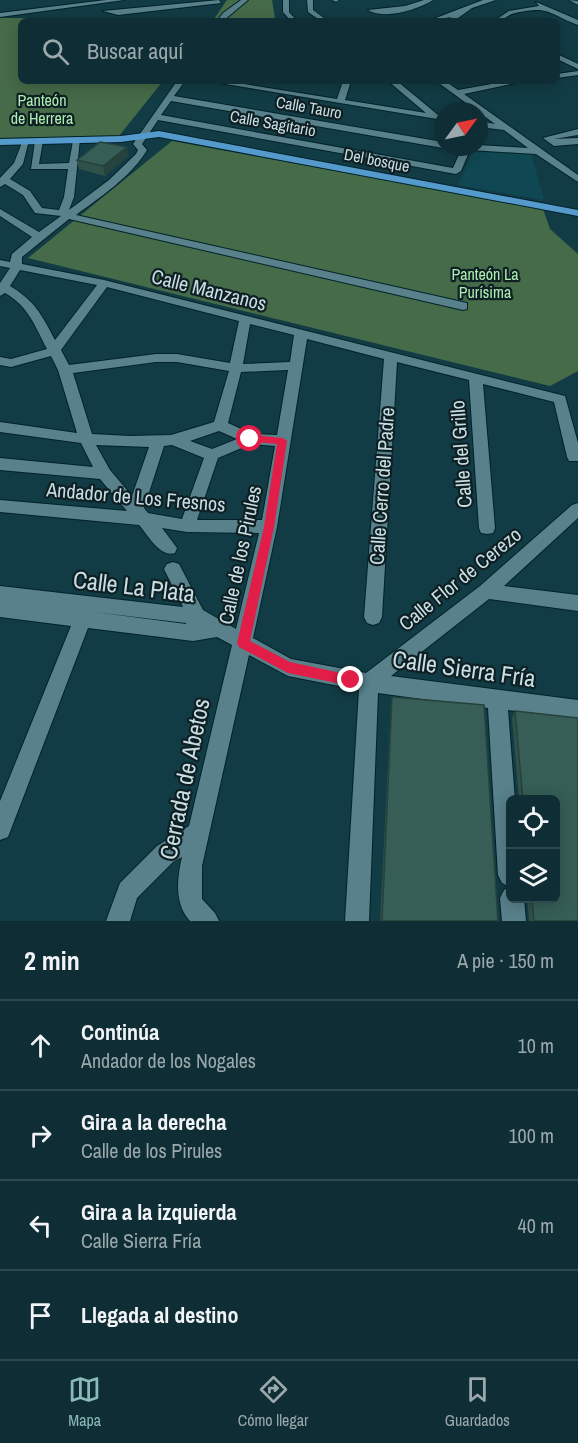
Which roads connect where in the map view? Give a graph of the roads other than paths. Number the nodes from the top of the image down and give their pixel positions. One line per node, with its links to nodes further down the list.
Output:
1 (51, 0): 13 (street); 16 (street)
2 (99, 0): 13 (street)
3 (121, 0): 15 (street)
4 (193, 0): 17 (street)
5 (245, 0): 25 (street)
6 (286, 0): 26 (street)
7 (310, 0): 27 (street)
8 (430, 0): 22 (street)
9 (493, 0): 23 (street)
10 (533, 0): 18 (street)
11 (572, 0): 14 (street)
12 (220, 1): 19 (street); 20 (street)
13 (68, 3): 16 (street)
14 (578, 3)
15 (91, 5): 16 (street); 17 (street); 19 (street); 21 (street)
16 (38, 7): 24 (street); 24 (street)
17 (126, 8): 19 (street)
18 (546, 8): 30 (street); 31 (street)
19 (106, 10)
20 (213, 10)
21 (51, 13)
22 (381, 13)
23 (458, 13): 28 (street); 29 (street)
24 (0, 14)
25 (222, 18)
26 (291, 18)
27 (321, 18)
28 (441, 18)
29 (453, 18)
30 (502, 18)
31 (578, 23)
32 (560, 58): 33 (street)
33 (578, 68)
34 (578, 73): 35 (street)
35 (560, 76)
36 (179, 84): 43 (street)
37 (246, 84): 44 (street)
38 (346, 84): 44 (street)
39 (396, 84): 45 (street)
40 (445, 84): 42 (street)
41 (505, 84): 42 (street)
42 (457, 93): 49 (street)
43 (169, 98): 46 (street); 51 (street, Calle Tauro)
44 (340, 102): 47 (street)
45 (434, 114)
46 (157, 117): 51 (street, Calle Sagitario); 52 (street)
47 (434, 117)
48 (488, 126): 49 (street)
49 (508, 129): 60 (street)
50 (578, 132): 53 (street)
51 (311, 134): 57 (street, Calle Tauro); 61 (street, Calle Sagitario)
52 (139, 140): 58 (main road, Del bosque); 66 (street); 68 (main road, Del bosque)
53 (578, 141)
54 (0, 143): 55 (main road, Del bosque)
55 (25, 143): 56 (main road, Del bosque); 64 (street)
56 (39, 143): 58 (main road, Del bosque); 62 (street)
57 (434, 144)
58 (76, 145): 62 (street)
59 (488, 149): 60 (street)
60 (538, 151): 63 (street)
61 (459, 156)
62 (73, 166): 65 (street)
63 (578, 179)
64 (3, 182): 69 (street)
65 (69, 197): 66 (street); 69 (street)
66 (91, 199): 69 (street)
67 (0, 212): 70 (street)
68 (578, 213)
69 (66, 215): 70 (street); 75 (street)
70 (38, 236): 72 (street)
71 (0, 263): 72 (street, Calle Manzanos)
72 (16, 267): 73 (street, Calle Manzanos); 74 (street)
73 (104, 283): 76 (street, Calle Manzanos); 78 (street)
74 (2, 290): 78 (street)
75 (463, 306)
76 (245, 320): 77 (street, Calle Manzanos); 82 (street)
77 (301, 334): 79 (street, Calle Manzanos); 81 (street, Calle de los Pirules)
78 (54, 351): 80 (street); 83 (street)
79 (391, 356): 84 (street, Calle Manzanos); 109 (street, Calle Cerro del Padre)
80 (0, 361)
81 (294, 366): 82 (street); 91 (street, Calle de los Pirules)
82 (236, 368): 83 (street); 85 (street)
83 (65, 370): 87 (street)
84 (476, 378): 93 (street, Calle Manzanos); 101 (street, Calle del Grillo)
85 (220, 425): 88 (street); 89 (street)
86 (0, 428): 87 (street)
87 (86, 439): 90 (street); 95 (street)
88 (250, 439): 91 (street); 92 (street)
89 (174, 440): 90 (street); 92 (street)
90 (158, 441): 97 (street)
91 (283, 441): 100 (street, Calle de los Pirules)
92 (212, 455): 99 (street)
93 (574, 457)
94 (0, 464): 95 (street)
95 (104, 474): 97 (street)
96 (0, 507): 97 (street, Andador de Los Fresnos)
97 (140, 515): 99 (street, Andador de Los Fresnos); 102 (street)
98 (575, 515): 104 (street, Calle Flor de Cerezo)
99 (187, 526): 100 (street, Andador de Los Fresnos)
100 (269, 527): 111 (street, Calle de los Pirules)
101 (487, 528)
102 (169, 548)
103 (174, 569): 110 (street)
104 (486, 591): 106 (street); 112 (street, Calle Flor de Cerezo)
105 (0, 594): 108 (street, Calle La Plata)
106 (578, 603)
107 (0, 609): 108 (street, Calle La Plata)
108 (85, 612): 110 (street, Calle La Plata); 115 (street)
109 (373, 616)
110 (195, 625): 111 (street, Calle La Plata)
111 (243, 643): 112 (street, Calle Sierra Fría); 116 (street, Cerrada de Abetos)
112 (369, 682): 113 (street, Calle Sierra Fría); 121 (street)
113 (497, 701): 114 (street, Calle Sierra Fría); 117 (street)
114 (578, 710)
115 (0, 829)
116 (199, 833): 119 (street); 120 (street, Cerrada de Abetos)
117 (508, 849)
118 (512, 903): 122 (street)
119 (118, 921)
120 (207, 921)
121 (357, 921)
122 (514, 921)

